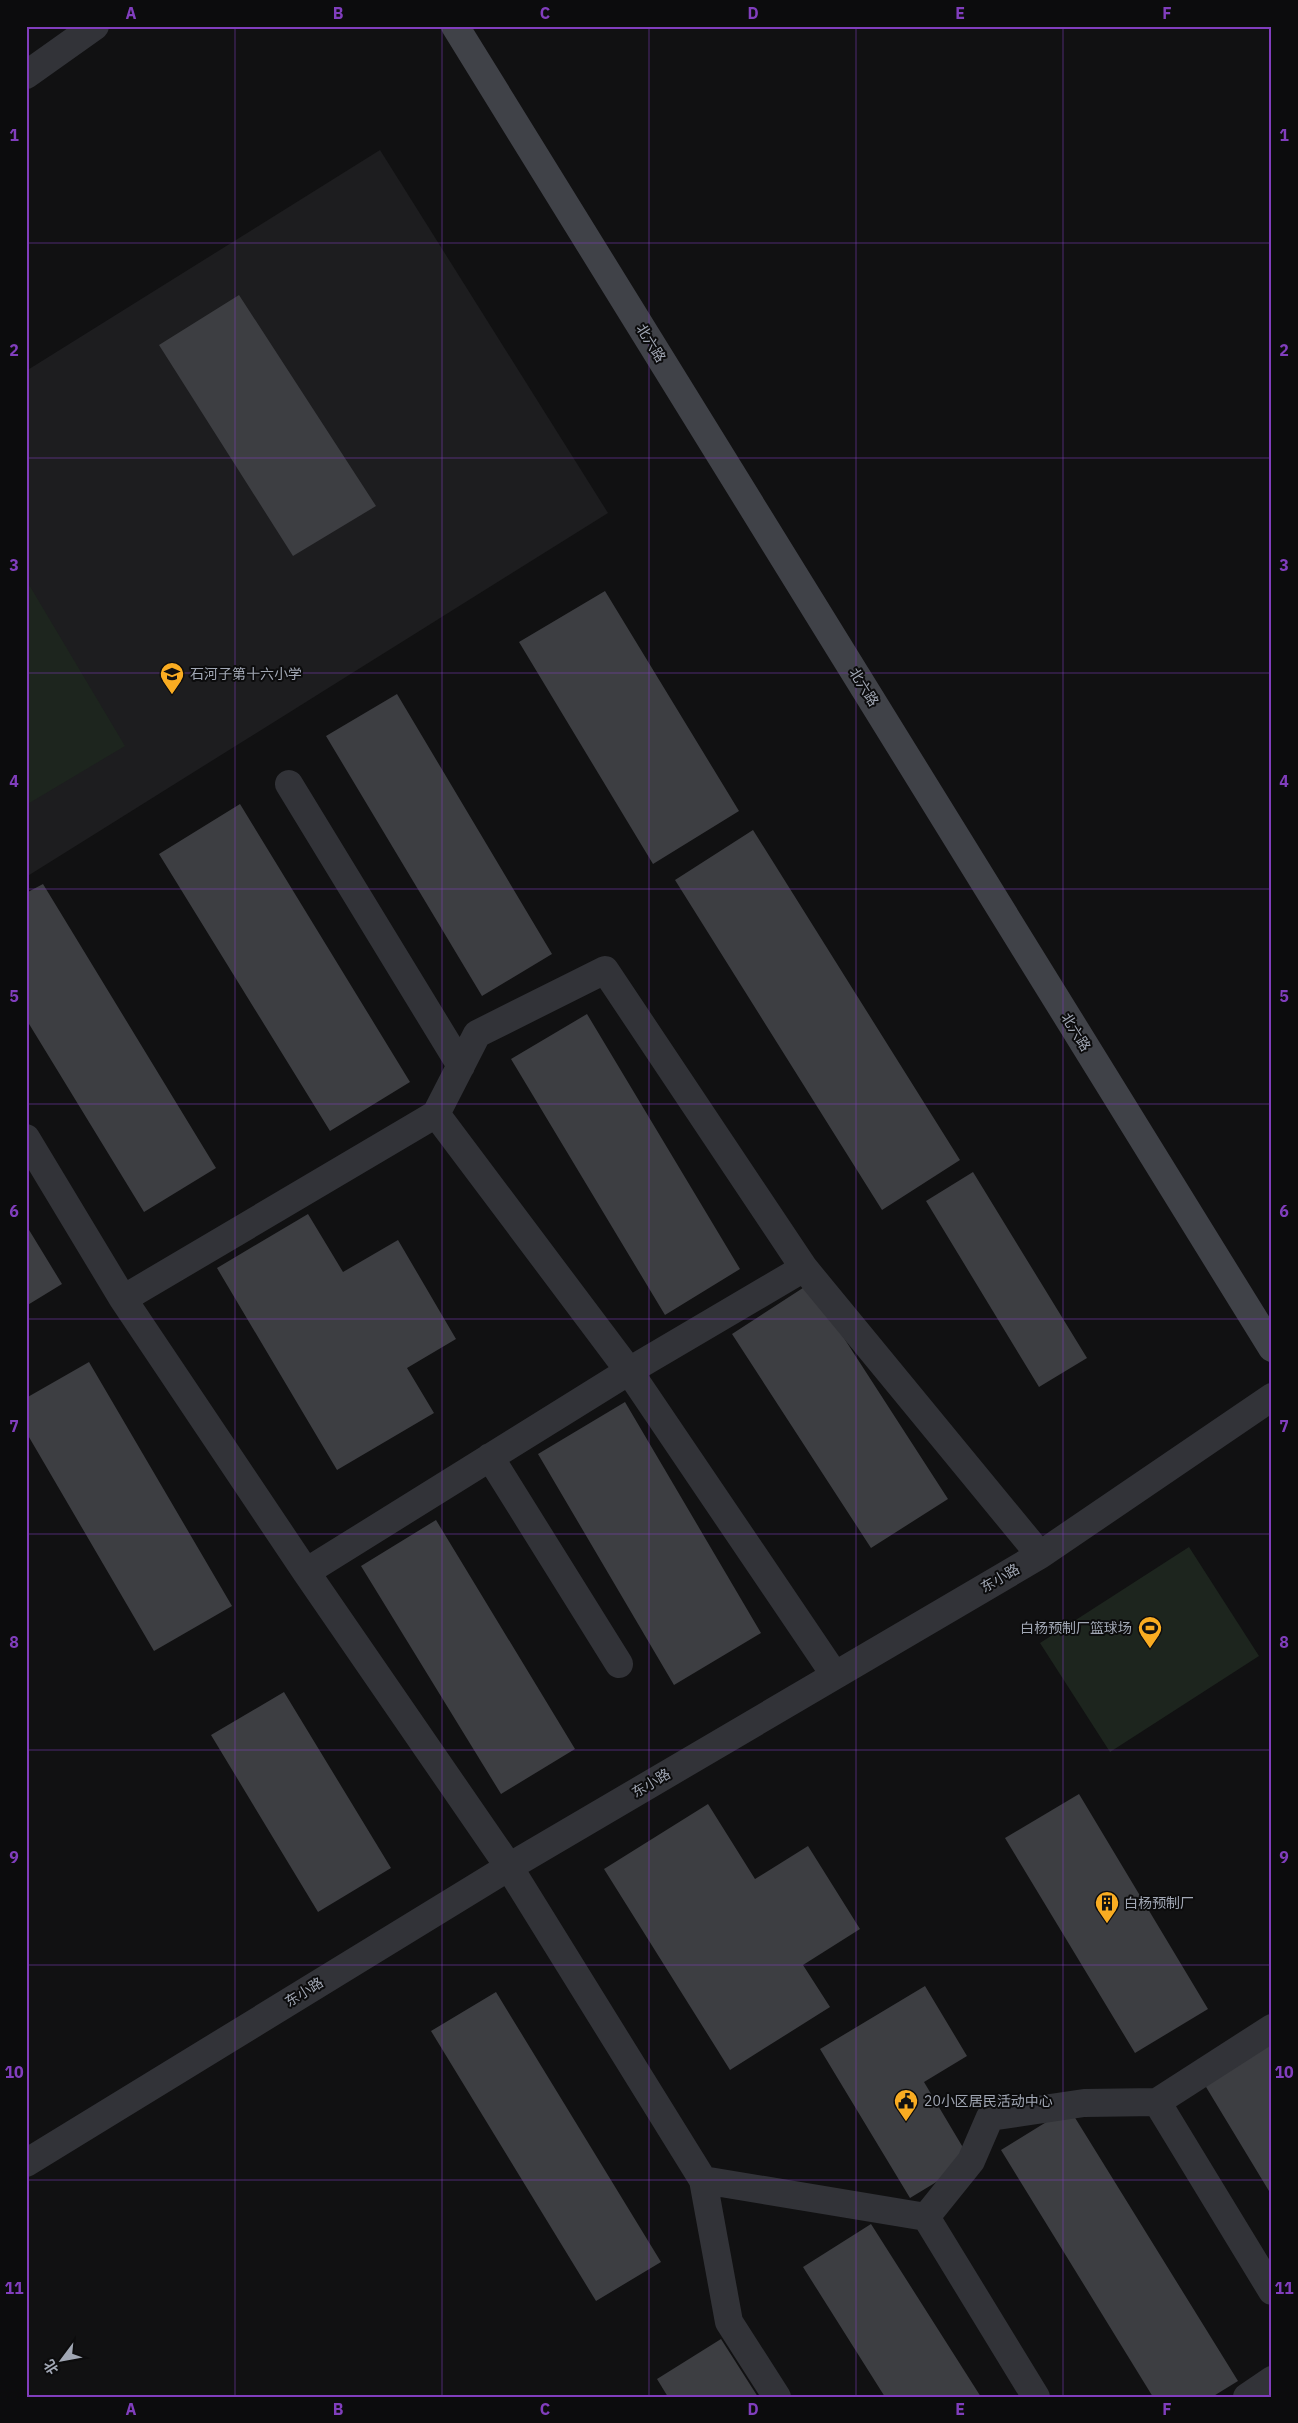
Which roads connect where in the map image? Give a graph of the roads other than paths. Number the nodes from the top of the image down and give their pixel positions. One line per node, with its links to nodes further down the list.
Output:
1 (95, 26): 3 (street)
2 (455, 26): 10 (street, 北六路)
3 (26, 75)
4 (289, 784): 5 (street)
5 (461, 1066): 6 (street); 8 (street)
6 (436, 1114): 9 (street); 11 (street)
7 (26, 1138): 9 (street)
8 (804, 1268): 11 (street); 14 (street)
9 (123, 1299): 15 (street)
10 (1272, 1348)
11 (629, 1371): 13 (street); 17 (street)
12 (1272, 1397): 14 (street, 东小路)
13 (490, 1457): 15 (street); 16 (street)
14 (1040, 1555): 17 (street, 东小路)
15 (306, 1572): 18 (street)
16 (619, 1664)
17 (834, 1674): 18 (street, 东小路)
18 (509, 1867): 21 (street, 东小路); 22 (street)
19 (1272, 2028): 20 (street)
20 (1157, 2102): 23 (street); 24 (street)
21 (26, 2163)
22 (702, 2180): 23 (street); 26 (street)
23 (926, 2217): 27 (street)
24 (1272, 2291)
25 (1272, 2380): 28 (street)
26 (777, 2397)
27 (1036, 2397)
28 (1247, 2397)

